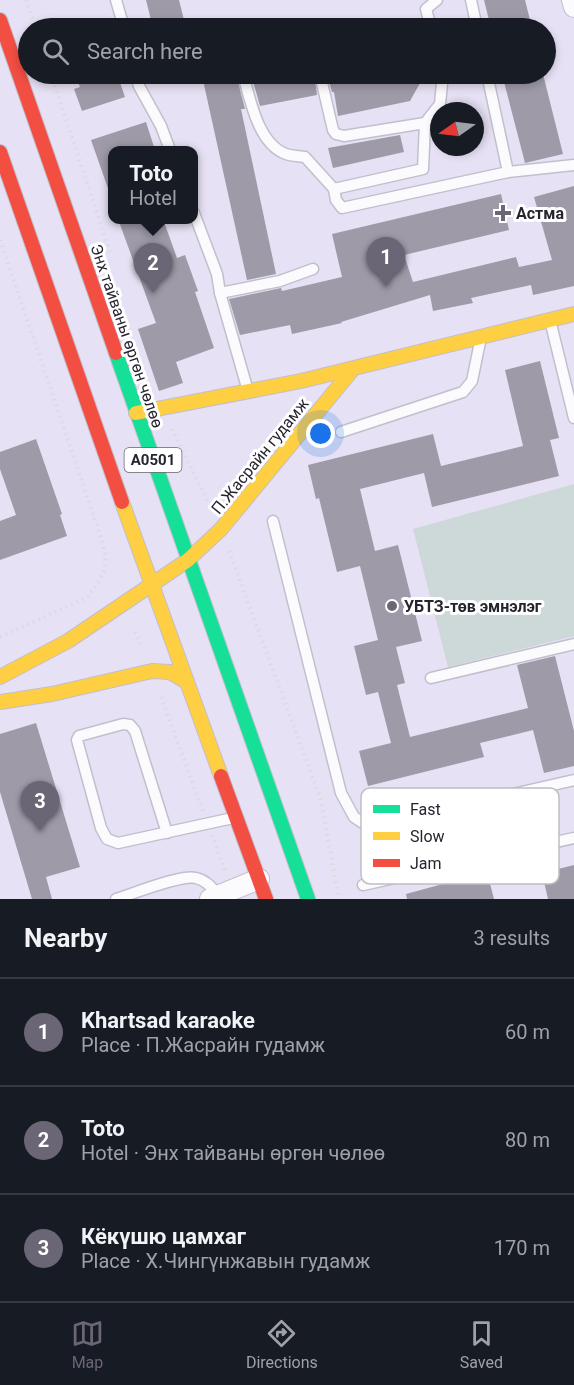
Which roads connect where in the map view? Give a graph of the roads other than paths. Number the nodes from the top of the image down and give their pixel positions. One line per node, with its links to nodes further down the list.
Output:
1 (116, 0): 6 (lane)
2 (437, 0): 7 (lane)
3 (471, 0): 8 (lane)
4 (572, 0): 5 (street)
5 (574, 7)
6 (121, 18)
7 (428, 18)
8 (475, 18)
9 (0, 21): 10 (main road, Энх тайваны өргөн чөлөө / A0501)
10 (18, 73)
11 (22, 84): 31 (main road, Энх тайваны өргөн чөлөө / A0501)
12 (138, 84): 18 (lane)
13 (246, 84): 22 (lane)
14 (322, 84): 17 (lane)
15 (442, 84): 17 (lane)
16 (489, 84): 21 (lane)
17 (425, 123): 22 (lane)
18 (168, 146)
19 (0, 152): 36 (main road, A0501)
20 (574, 165): 21 (lane)
21 (508, 172): 22 (lane)
22 (334, 189)
23 (198, 224): 25 (lane)
24 (313, 269): 25 (lane)
25 (220, 293): 30 (lane)
26 (574, 314): 27 (main road, П.Жасрайн гудамж)
27 (550, 320): 28 (main road, П.Жасрайн гудамж); 32 (lane)
28 (481, 339): 29 (main road, П.Жасрайн гудамж); 33 (lane)
29 (353, 369): 30 (main road, П.Жасрайн гудамж); 35 (main road, П.Жасрайн гудамж)
30 (248, 391): 31 (main road, П.Жасрайн гудамж)
31 (136, 413): 35 (main road, Энх тайваны өргөн чөлөө / A0501)
32 (574, 418)
33 (341, 432)
34 (273, 521): 45 (lane)
35 (188, 560): 36 (main road, П.Жасрайн гудамж); 55 (main road, Энх тайваны өргөн чөлөө / A0501)
36 (151, 584): 38 (main road, П.Жасрайн гудамж); 40 (main road, A0501)
37 (574, 644): 39 (lane)
38 (0, 677)
39 (431, 678)
40 (187, 682): 41 (main road); 44 (main road, A0501)
41 (0, 702)
42 (574, 780): 43 (lane)
43 (539, 788)
44 (236, 817): 46 (lane); 49 (main road, A0501)
45 (361, 822)
46 (167, 833): 46 (lane)
47 (574, 838): 48 (lane)
48 (559, 841)
49 (259, 879): 52 (street); 54 (main road, A0501)
50 (367, 884): 51 (lane)
51 (363, 885)
52 (220, 895): 53 (lane)
53 (116, 899)
54 (266, 899)
55 (308, 899)

